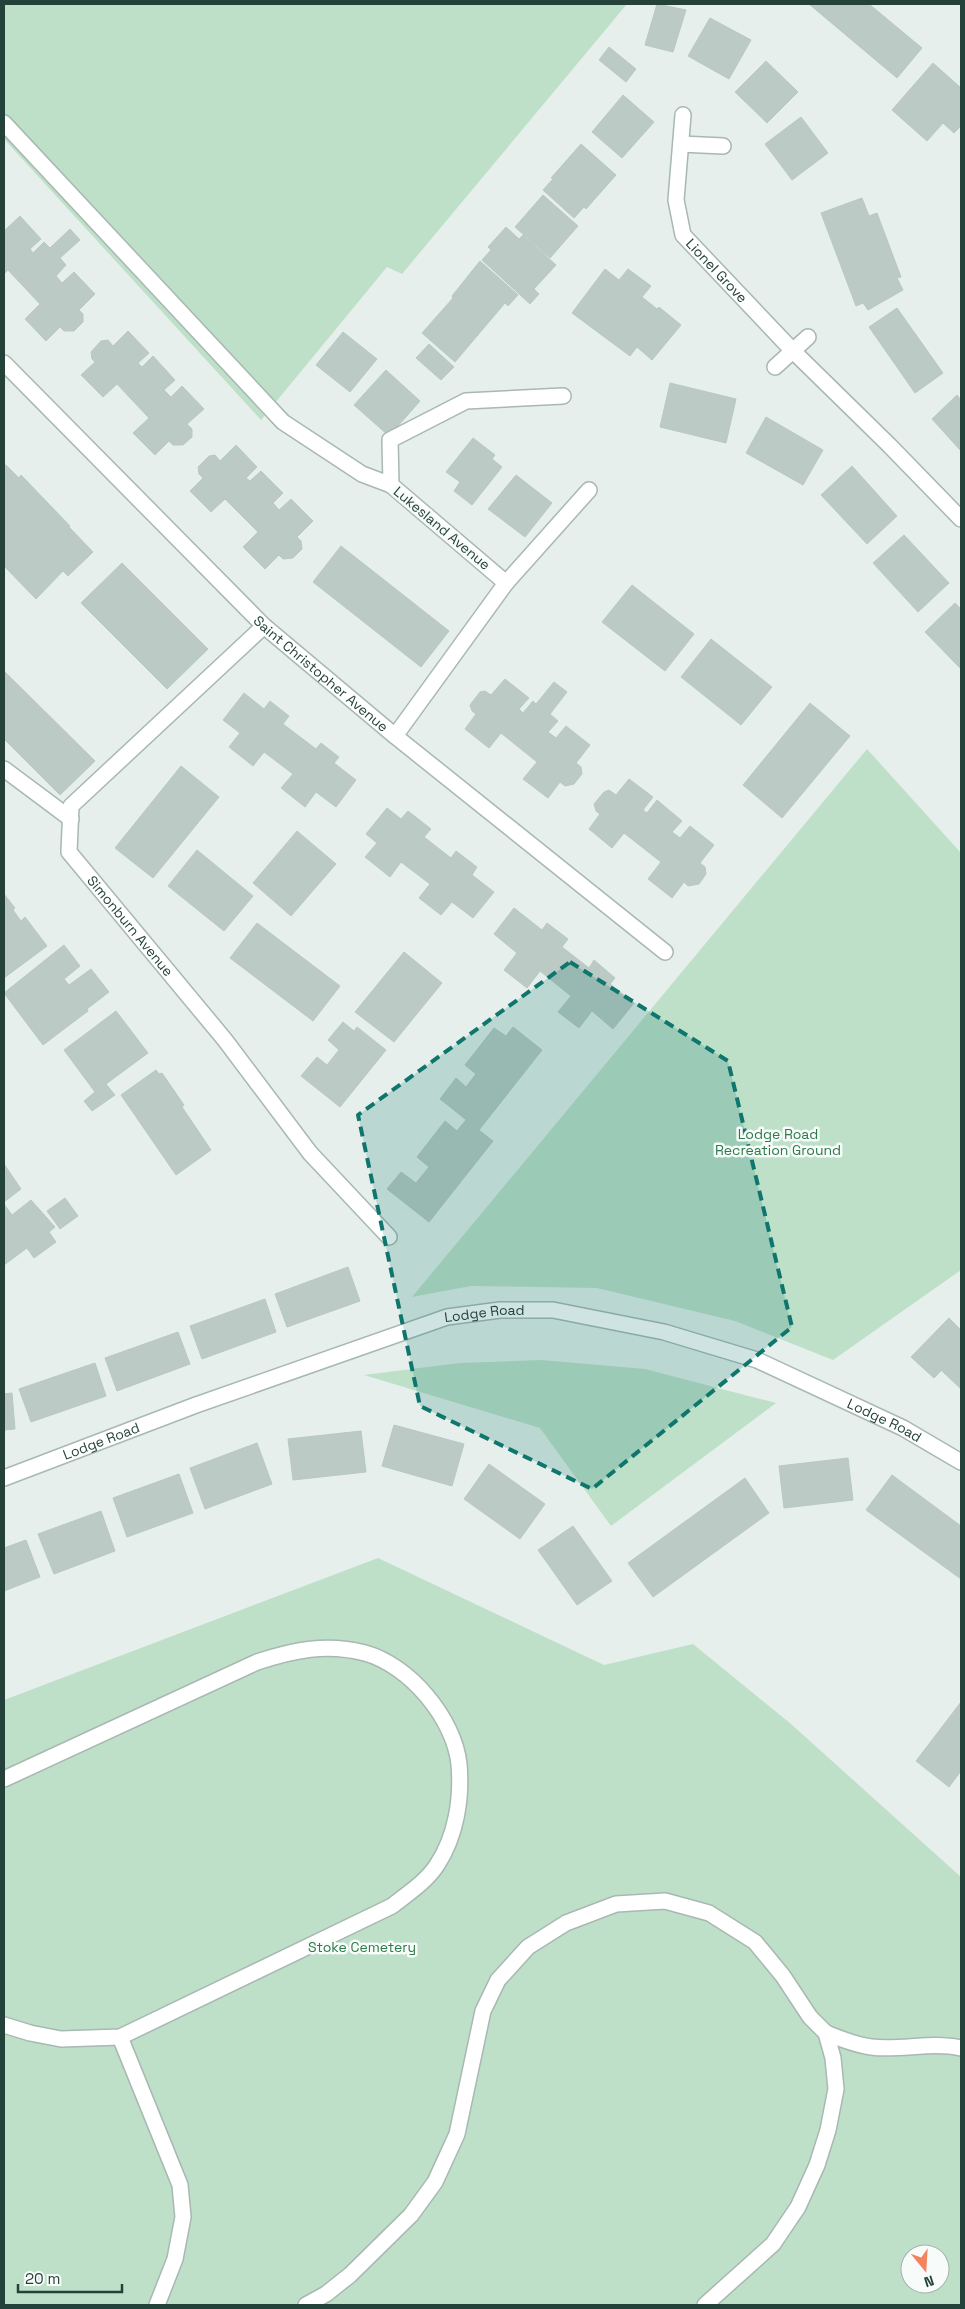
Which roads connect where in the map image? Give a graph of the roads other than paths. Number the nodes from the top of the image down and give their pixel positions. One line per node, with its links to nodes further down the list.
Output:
1 (683, 114): 3 (street, Lionel Grove)
2 (4, 123): 10 (street)
3 (681, 144): 4 (street); 6 (street, Lionel Grove)
4 (723, 146)
5 (808, 338): 6 (street)
6 (792, 351): 8 (street); 12 (street, Lionel Grove)
7 (4, 363): 14 (street, Saint Christopher Avenue)
8 (775, 367)
9 (563, 396): 10 (street, Lukesland Avenue)
10 (391, 485): 13 (street, Lukesland Avenue)
11 (589, 490): 13 (street)
12 (961, 519)
13 (506, 583): 15 (street)
14 (264, 626): 15 (street, Saint Christopher Avenue); 17 (street, Simonburn Avenue)
15 (395, 736): 18 (street, Saint Christopher Avenue)
16 (4, 769): 17 (street)
17 (71, 819): 19 (street, Simonburn Avenue)
18 (665, 952)
19 (389, 1237)
20 (961, 1462): 21 (street, Lodge Road)
21 (4, 1478)
22 (4, 1779): 25 (street)
23 (4, 2024): 25 (street)
24 (826, 2033): 26 (street); 28 (street); 29 (street)
25 (120, 2037): 27 (street)
26 (961, 2048)
27 (157, 2305)
28 (306, 2305)
29 (705, 2305)

